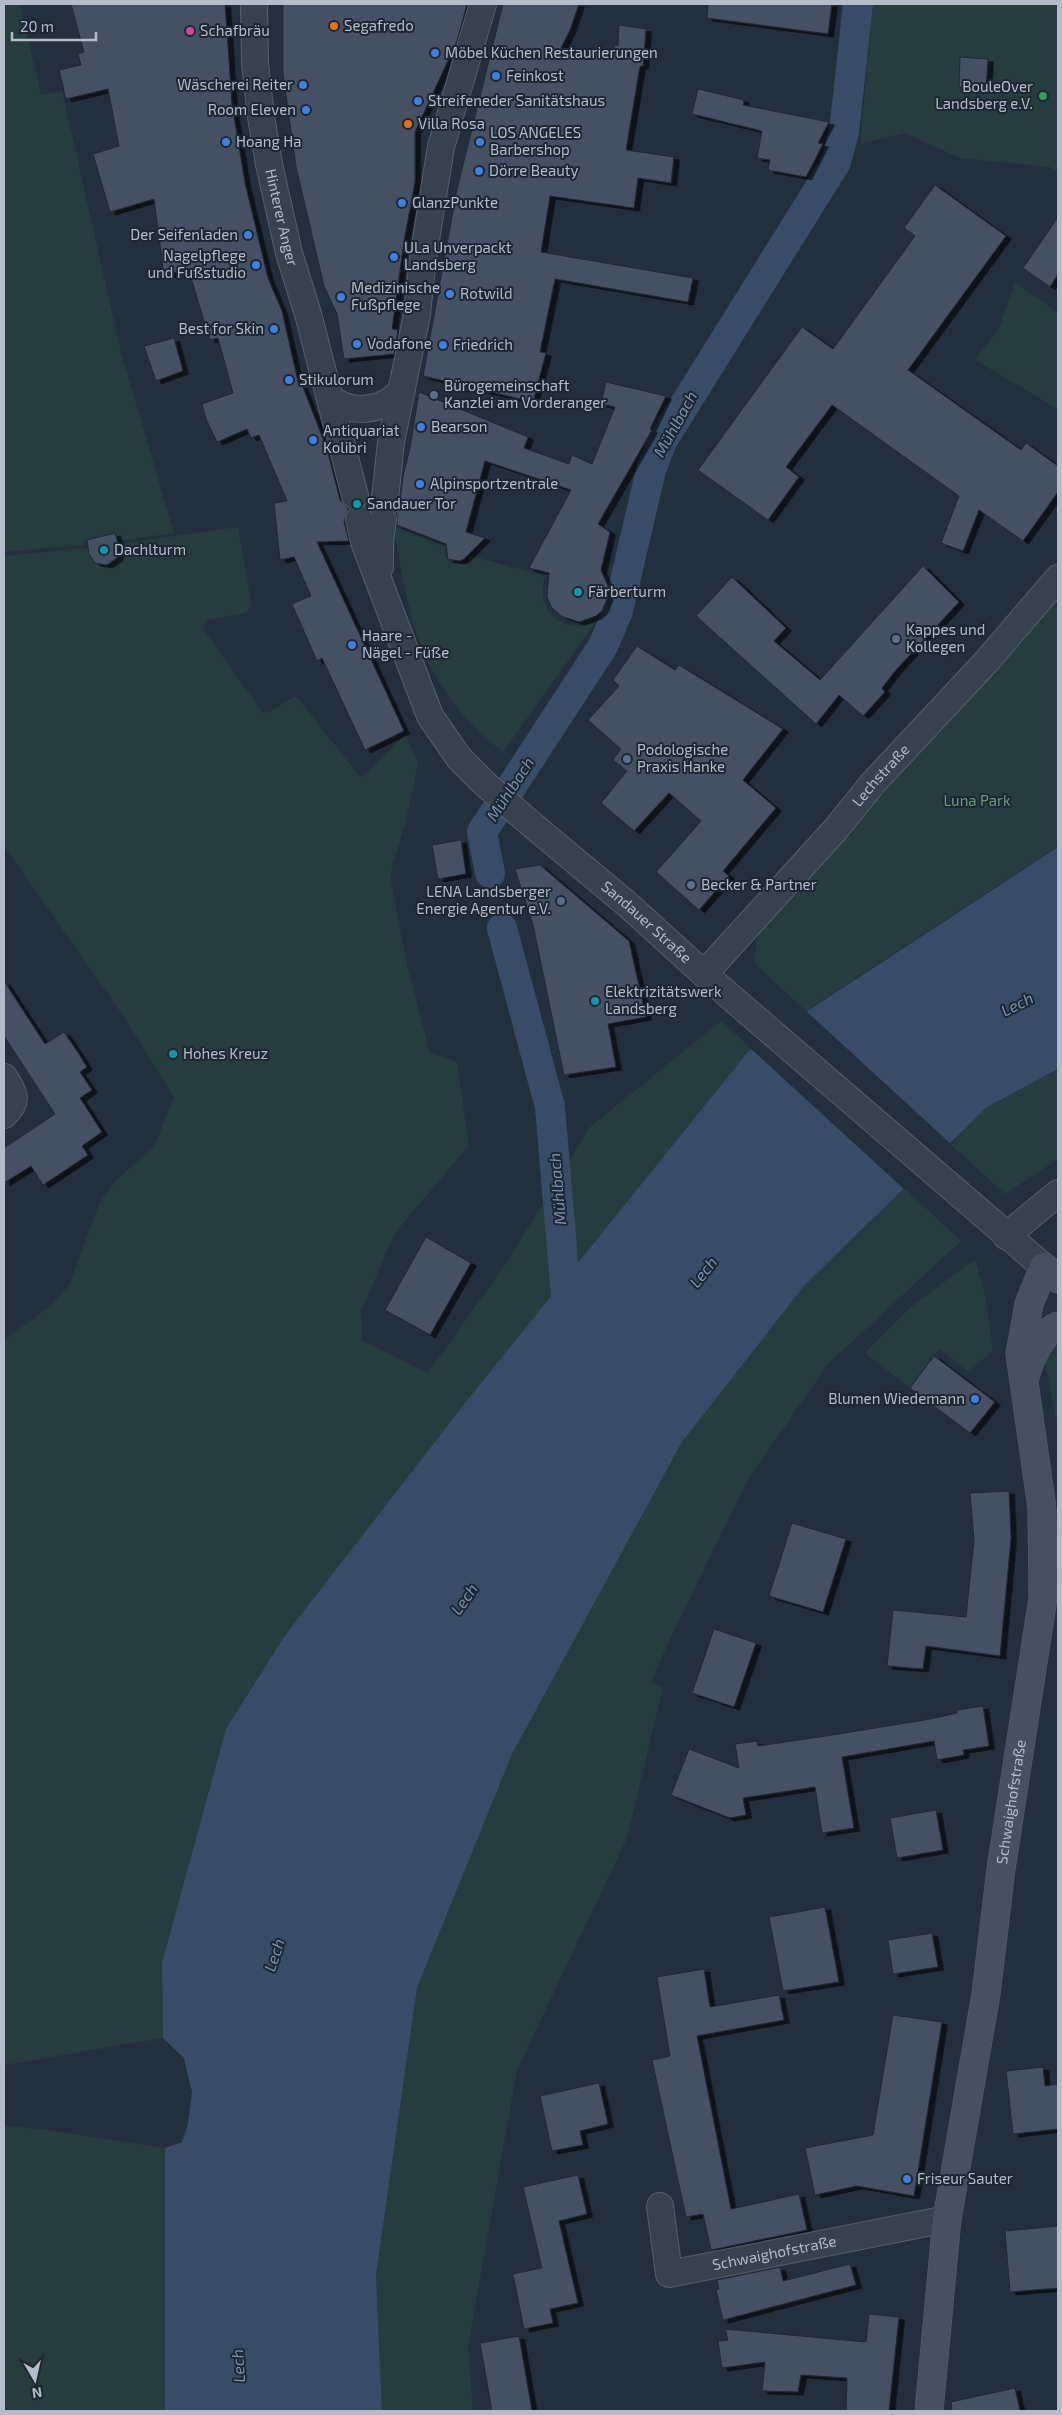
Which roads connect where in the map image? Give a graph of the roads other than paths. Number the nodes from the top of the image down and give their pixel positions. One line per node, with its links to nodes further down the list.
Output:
1 (254, 4): 4 (street, Hinterer Anger)
2 (483, 4): 3 (street)
3 (402, 389): 4 (street); 5 (street)
4 (330, 398): 5 (street, Hinterer Anger)
5 (367, 501): 7 (street, Sandauer Straße)
6 (1058, 578): 7 (street, Lechstraße)
7 (704, 974): 11 (street, Sandauer Straße)
8 (4, 1077): 9 (street)
9 (4, 1115)
10 (1058, 1194): 11 (street)
11 (1006, 1236): 12 (street, Sandauer Straße)
12 (1051, 1273): 14 (street, Schwaighofstraße)
13 (1058, 1326): 14 (street, Schwaighofstraße)
14 (1024, 1383): 15 (street, Schwaighofstraße)
15 (1051, 1541): 16 (street, Schwaighofstraße)
16 (1050, 1600): 18 (street, Schwaighofstraße)
17 (660, 2206): 18 (street, Schwaighofstraße)
18 (946, 2219): 19 (street, Schwaighofstraße)
19 (929, 2411)

